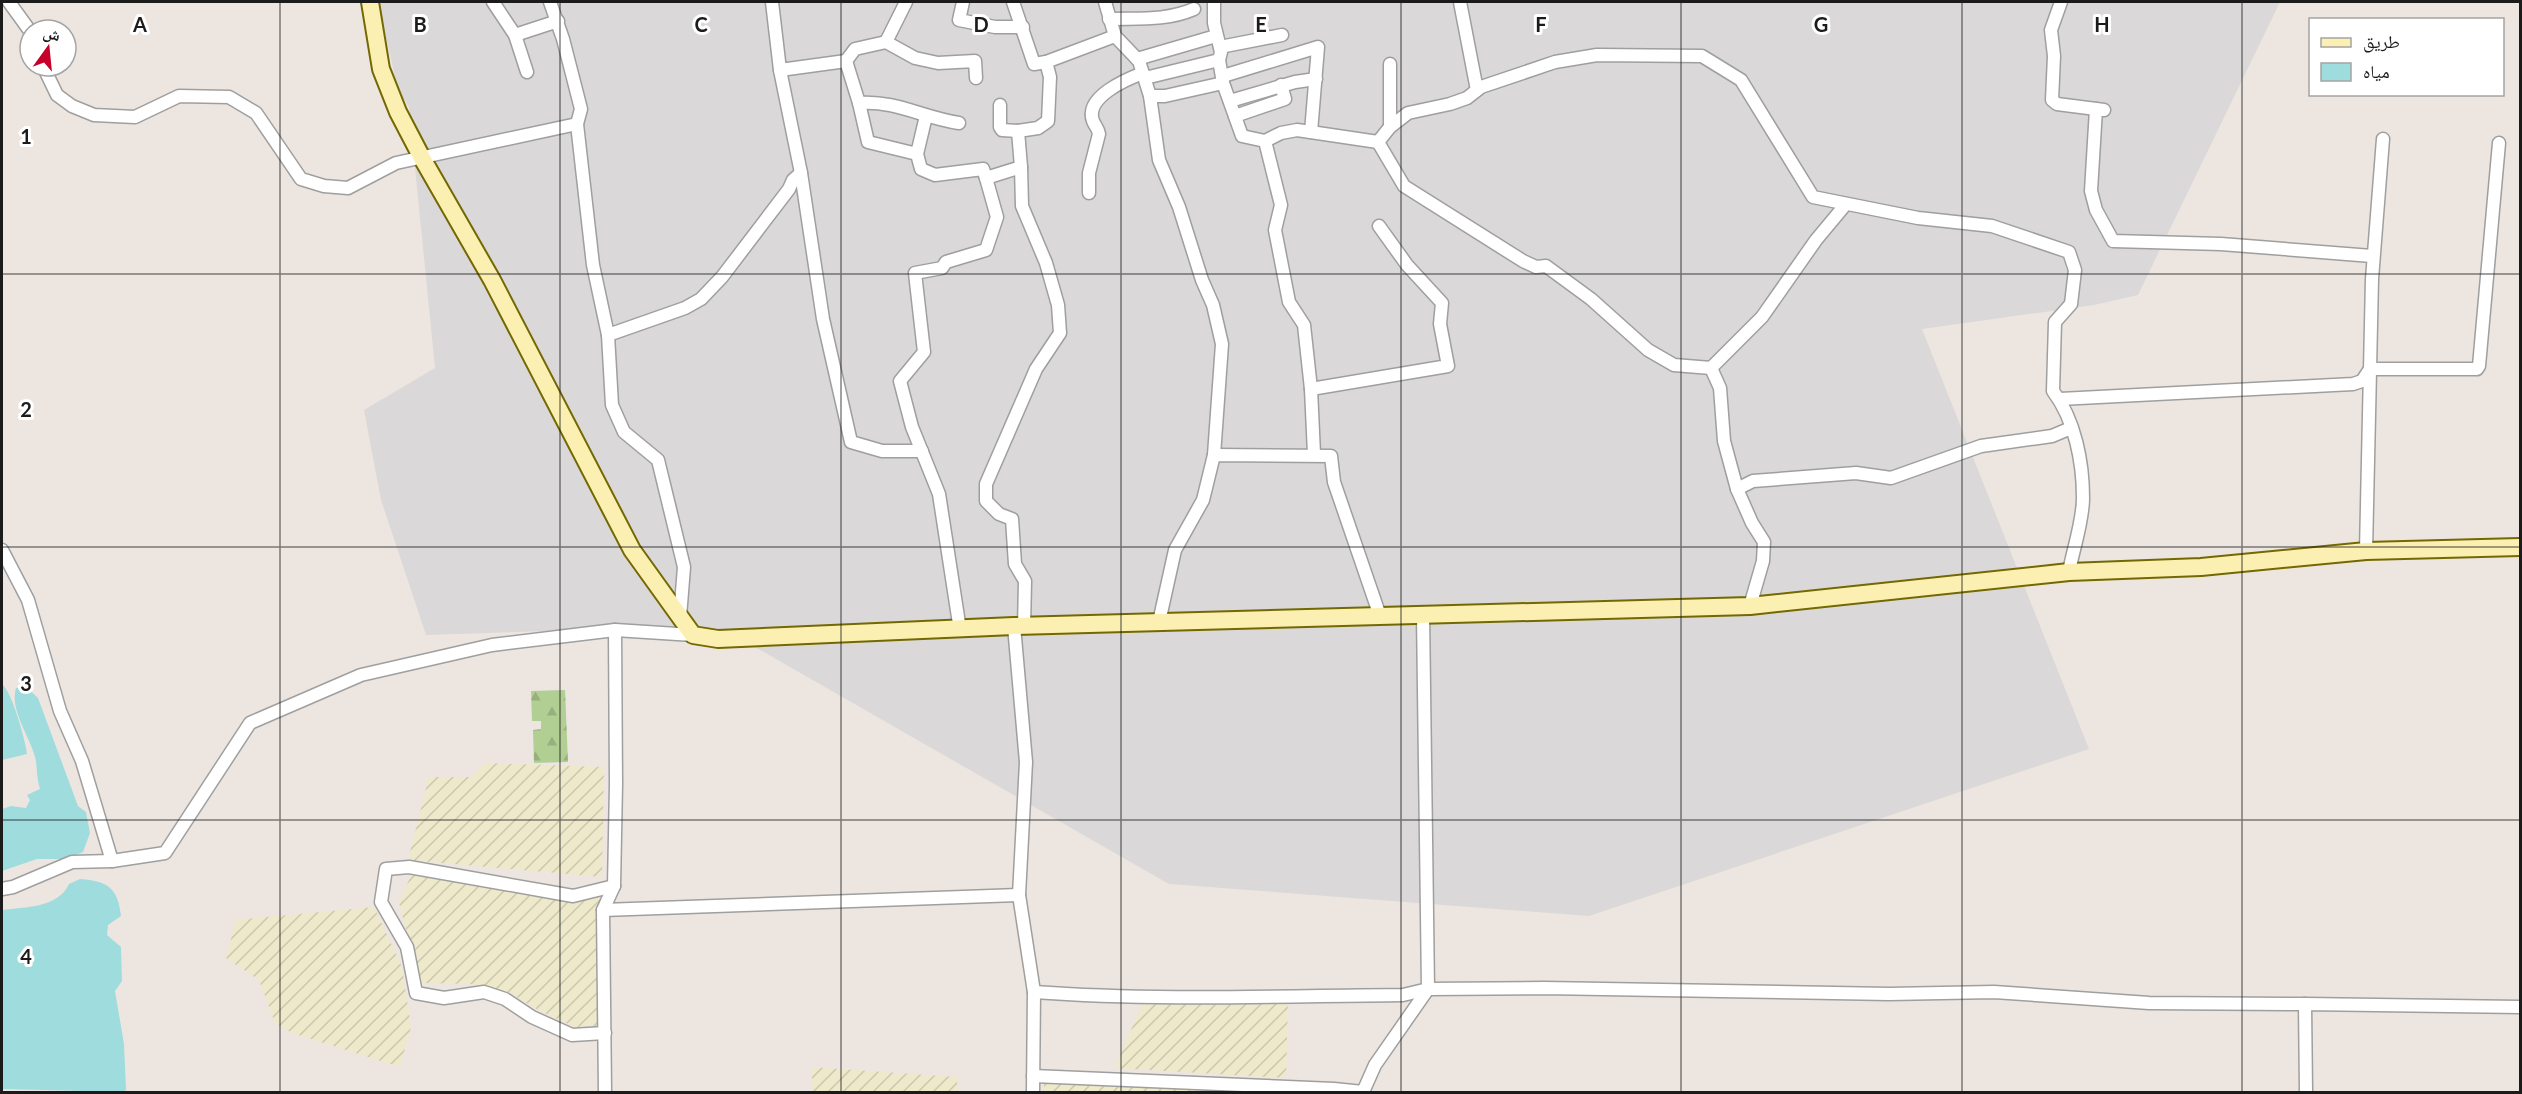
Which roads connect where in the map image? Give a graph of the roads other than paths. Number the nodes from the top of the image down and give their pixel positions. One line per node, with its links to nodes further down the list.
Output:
1 (9, 2): 14 (street)
2 (370, 2): 52 (street)
3 (493, 2): 18 (street)
4 (550, 2): 16 (street)
5 (772, 2): 27 (street)
6 (906, 2): 21 (street)
7 (963, 2): 17 (street)
8 (1013, 2): 17 (street)
9 (1105, 2): 15 (street)
10 (1213, 2): 22 (street)
11 (1460, 2): 35 (street)
12 (2061, 2): 59 (street)
13 (1194, 9): 15 (street)
14 (21, 18)
15 (1109, 19): 20 (street)
16 (558, 21): 18 (street); 43 (street)
17 (1023, 27): 25 (street)
18 (515, 35): 28 (street)
19 (1282, 35): 22 (street)
20 (1115, 36): 23 (street); 25 (street)
21 (886, 42): 24 (street); 31 (street)
22 (1218, 47): 23 (street); 29 (street); 33 (street)
23 (1137, 59): 29 (street)
24 (846, 61): 27 (street); 38 (street)
25 (1046, 62): 45 (street)
26 (1390, 64): 44 (street)
27 (780, 70): 54 (street)
28 (527, 72)
29 (1144, 76): 36 (street); 56 (street)
30 (49, 78): 52 (street)
31 (976, 78)
32 (1316, 79): 33 (street); 34 (street); 46 (street)
33 (1223, 80): 36 (street); 37 (street)
34 (1281, 85): 37 (street); 41 (street)
35 (1477, 90): 44 (street); 57 (street)
36 (1150, 96): 68 (street)
37 (1230, 101): 41 (street)
38 (859, 103): 40 (street); 51 (street)
39 (1000, 105): 45 (street)
40 (926, 116): 42 (street); 51 (street)
41 (1235, 116): 48 (street)
42 (959, 123)
43 (577, 124): 52 (street); 60 (street)
44 (1390, 127): 49 (street)
45 (1018, 131): 53 (street)
46 (1311, 132): 48 (street); 49 (street)
47 (2383, 139): 59 (street)
48 (1265, 141): 63 (street)
49 (1378, 142): 61 (street)
50 (2499, 143): 62 (street)
51 (917, 154): 55 (street)
52 (422, 158): 77 (street)
53 (1021, 167): 55 (street); 79 (street)
54 (801, 173): 60 (street); 66 (street)
55 (986, 178): 66 (street)
56 (1089, 193)
57 (1846, 204): 61 (street); 64 (street)
58 (1380, 226): 63 (street)
59 (2373, 256): 62 (street)
60 (608, 335): 77 (street)
61 (1711, 368): 69 (street)
62 (2370, 369): 64 (street); 72 (street)
63 (1311, 388): 67 (street)
64 (2060, 399): 65 (street)
65 (2071, 428): 69 (street); 73 (street)
66 (922, 451): 81 (street)
67 (1314, 454): 68 (street); 76 (street)
68 (1214, 455): 78 (street)
69 (1737, 489): 74 (street)
70 (2520, 547): 72 (street)
71 (2, 550): 83 (street)
72 (2366, 551): 73 (street)
73 (2069, 572): 74 (street)
74 (1750, 606): 75 (street)
75 (1423, 614): 76 (street); 88 (street)
76 (1380, 616): 78 (street)
77 (680, 617): 82 (street)
78 (1159, 622): 79 (street)
79 (1019, 627): 81 (street); 86 (street)
80 (615, 630): 82 (street); 83 (street); 84 (street)
81 (960, 630): 82 (street)
82 (693, 635)
83 (112, 861): 85 (street)
84 (614, 886): 87 (street); 92 (street)
85 (2, 889)
86 (1019, 896): 87 (street); 89 (street)
87 (603, 910): 92 (street)
88 (1428, 989): 89 (street); 90 (street); 93 (street)
89 (1034, 992): 93 (street)
90 (2305, 1004): 91 (street); 96 (street)
91 (2520, 1007)
92 (605, 1033): 94 (street)
93 (1033, 1076): 95 (street)
94 (605, 1092)
95 (1033, 1092)
96 (2306, 1092)

